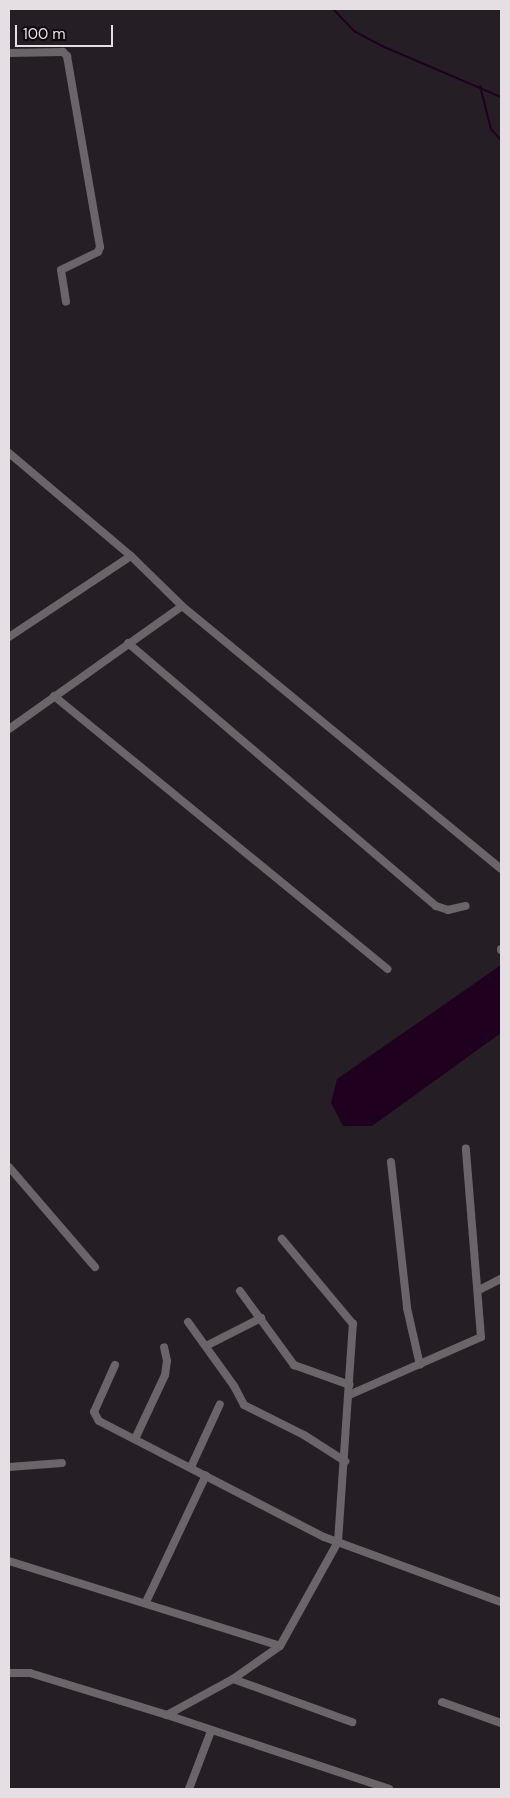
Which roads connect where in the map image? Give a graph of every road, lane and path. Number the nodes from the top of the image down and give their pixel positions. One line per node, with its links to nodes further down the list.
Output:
1 (9, 53): 2 (street)
2 (66, 302)
3 (9, 453): 4 (street)
4 (132, 556): 5 (street); 6 (street)
5 (182, 606): 7 (street); 10 (street)
6 (9, 638)
7 (128, 643): 8 (street); 11 (street)
8 (54, 696): 9 (street); 12 (street)
9 (9, 729)
10 (501, 869)
11 (466, 906)
12 (388, 969)
13 (466, 1149): 19 (street)
14 (391, 1162): 26 (street)
15 (9, 1166): 17 (street)
16 (282, 1240): 27 (street)
17 (95, 1268)
18 (501, 1279): 19 (street)
19 (479, 1290): 26 (street)
20 (240, 1291): 21 (street)
21 (261, 1318): 23 (street); 27 (street)
22 (188, 1322): 23 (street)
23 (206, 1346): 31 (street)
24 (164, 1347): 30 (street)
25 (115, 1365): 30 (street)
26 (420, 1365): 28 (street)
27 (350, 1385): 28 (street)
28 (349, 1395): 31 (street)
29 (220, 1404): 34 (street)
30 (135, 1439): 34 (street)
31 (345, 1461): 36 (street)
32 (62, 1463): 33 (street)
33 (9, 1467)
34 (190, 1467): 35 (street)
35 (206, 1475): 36 (street); 38 (street)
36 (338, 1542): 39 (street); 40 (street)
37 (9, 1561): 38 (street)
38 (146, 1602): 40 (street)
39 (501, 1602)
40 (280, 1646): 43 (street)
41 (9, 1668): 42 (street)
42 (13, 1672): 45 (street)
43 (233, 1679): 45 (street); 46 (street)
44 (442, 1702): 47 (street)
45 (167, 1715): 48 (street)
46 (352, 1722)
47 (501, 1723)
48 (211, 1730): 49 (street); 50 (street)
49 (189, 1789)
50 (389, 1789)

